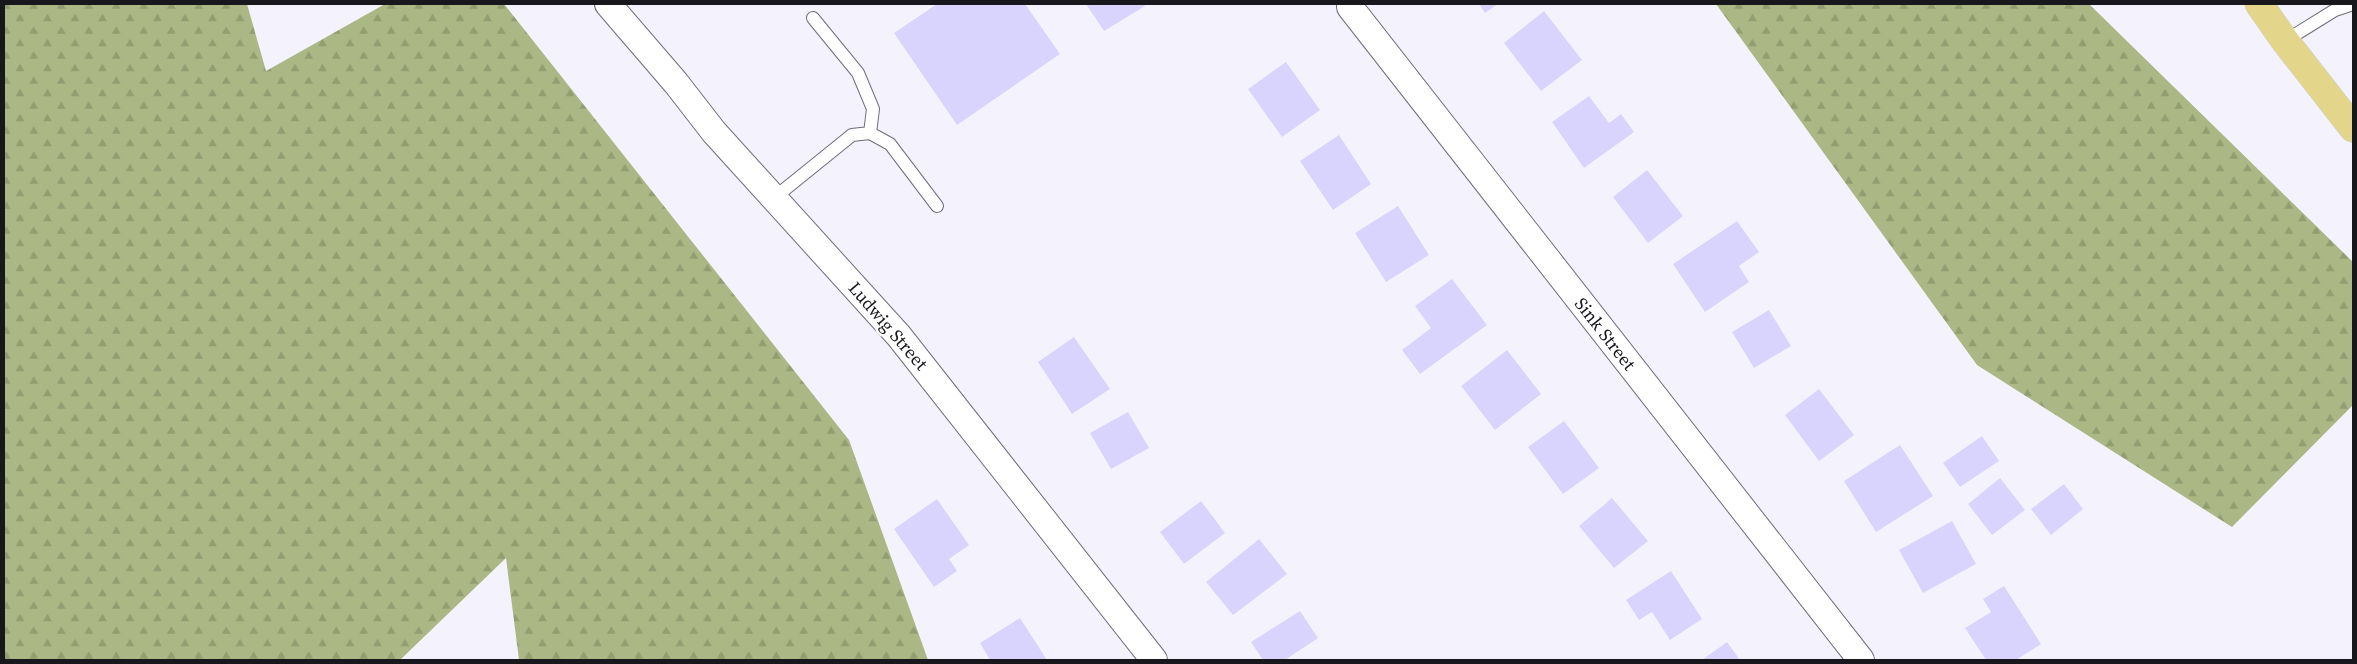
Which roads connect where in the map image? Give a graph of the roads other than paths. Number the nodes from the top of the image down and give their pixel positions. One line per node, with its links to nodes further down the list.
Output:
1 (608, 4): 10 (street, Ludwig Street)
2 (2245, 4): 7 (main road)
3 (2259, 4): 7 (main road)
4 (2353, 4): 7 (lane)
5 (1350, 7): 13 (street, Sink Street)
6 (813, 18): 9 (lane)
7 (2284, 41): 8 (main road)
8 (2353, 128)
9 (870, 133): 10 (lane); 11 (lane)
10 (774, 198): 12 (street, Ludwig Street)
11 (937, 206)
12 (1154, 660)
13 (1861, 660)

